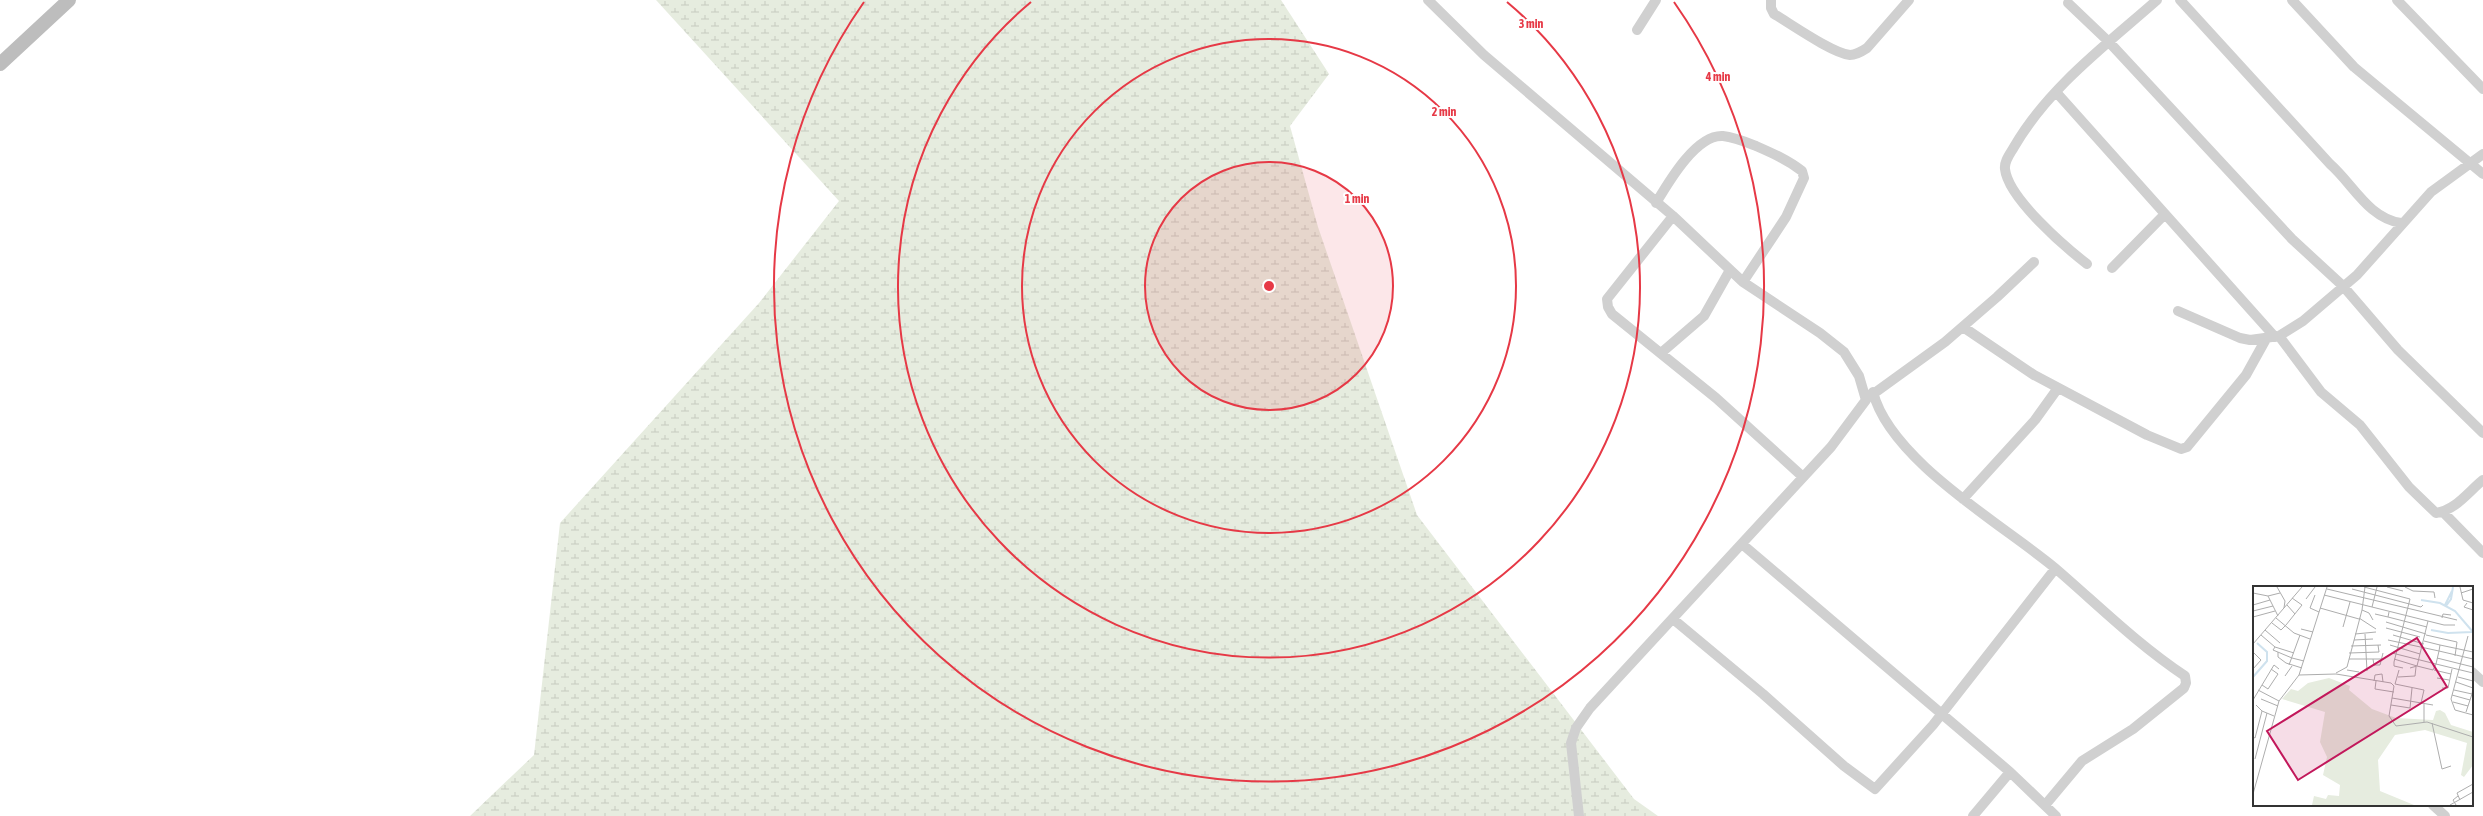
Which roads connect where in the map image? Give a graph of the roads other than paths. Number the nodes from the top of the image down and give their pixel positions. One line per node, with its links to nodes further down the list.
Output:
1 (69, 0): 13 (main road)
2 (1428, 0): 19 (street)
3 (1656, 0): 11 (street)
4 (1771, 0): 5 (street)
5 (1909, 0)
6 (2157, 0): 12 (street)
7 (2180, 0): 22 (street)
8 (2292, 0): 17 (street)
9 (2397, 0): 14 (street)
10 (2068, 3): 12 (street)
11 (1638, 30)
12 (2109, 42): 15 (street); 28 (street)
13 (0, 64)
14 (2483, 88)
15 (2056, 92): 20 (street); 24 (street)
16 (2483, 154): 17 (street)
17 (2472, 163): 18 (street); 22 (street)
18 (2483, 174)
19 (1656, 203): 21 (street); 27 (street)
20 (2165, 214): 25 (street); 31 (street)
21 (1673, 216): 26 (street); 32 (street)
22 (2401, 223): 28 (street)
23 (2034, 262): 30 (street)
24 (2087, 264)
25 (2112, 268)
26 (1730, 270): 27 (street); 32 (street)
27 (1743, 282): 34 (street)
28 (2343, 286): 31 (street); 35 (street)
29 (2178, 311): 31 (street)
30 (1963, 327): 33 (street); 34 (street)
31 (2273, 338): 33 (street); 39 (street)
32 (1661, 353): 36 (street)
33 (2058, 388): 38 (street)
34 (1870, 396): 36 (street); 38 (street)
35 (2483, 433)
36 (1803, 477): 40 (street)
37 (2483, 480): 39 (street)
38 (1963, 499): 42 (street)
39 (2443, 512): 41 (street)
40 (1742, 544): 43 (street); 46 (street)
41 (2483, 553)
42 (2055, 569): 46 (street); 48 (street)
43 (1673, 619): 46 (street); 50 (street)
44 (2473, 673): 45 (street)
45 (2483, 682)
46 (1941, 714): 47 (street)
47 (2010, 772): 48 (street); 51 (street)
48 (2046, 804): 52 (street)
49 (2434, 806): 53 (street)
50 (1579, 816)
51 (1973, 816)
52 (2056, 816)
53 (2445, 816)

